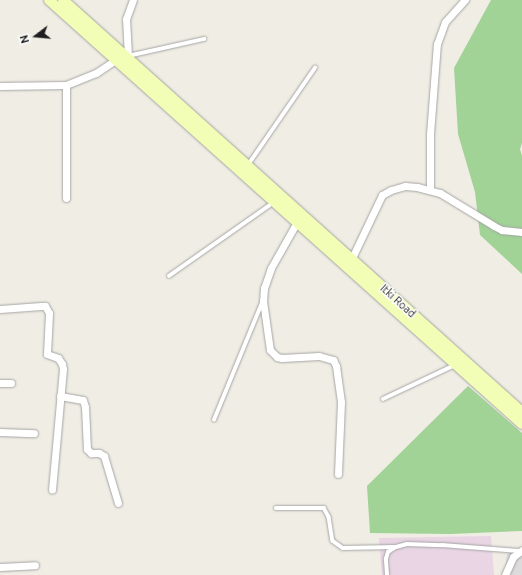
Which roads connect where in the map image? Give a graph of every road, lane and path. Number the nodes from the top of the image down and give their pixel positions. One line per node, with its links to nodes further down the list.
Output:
1 (49, 0): 6 (main road)
2 (63, 0): 6 (main road)
3 (133, 0): 6 (street)
4 (465, 0): 11 (street)
5 (204, 39): 6 (lane)
6 (125, 58): 8 (street); 10 (main road, Itki Road); 13 (main road)
7 (315, 68): 10 (lane)
8 (66, 85): 9 (street); 12 (street)
9 (0, 86)
10 (252, 168): 16 (main road, Itki Road)
11 (430, 190): 15 (street); 16 (street)
12 (66, 198)
13 (270, 199): 14 (main road); 17 (lane)
14 (297, 222): 18 (street); 20 (main road)
15 (522, 232)
16 (351, 260): 25 (main road, Itki Road)
17 (169, 276)
18 (263, 301): 26 (lane); 30 (street)
19 (0, 309): 23 (street)
20 (456, 365): 24 (lane); 27 (main road)
21 (0, 383): 22 (street)
22 (11, 383)
23 (60, 396): 31 (street); 32 (street)
24 (382, 399)
25 (522, 412)
26 (214, 420)
27 (522, 424)
28 (0, 432): 29 (street)
29 (34, 433)
30 (338, 474)
31 (52, 489)
32 (118, 503)
33 (276, 508): 34 (lane)
34 (396, 547): 35 (lane); 38 (lane)
35 (521, 550): 39 (street)
36 (35, 565): 37 (street)
37 (0, 567)
38 (387, 575)
39 (505, 575)

